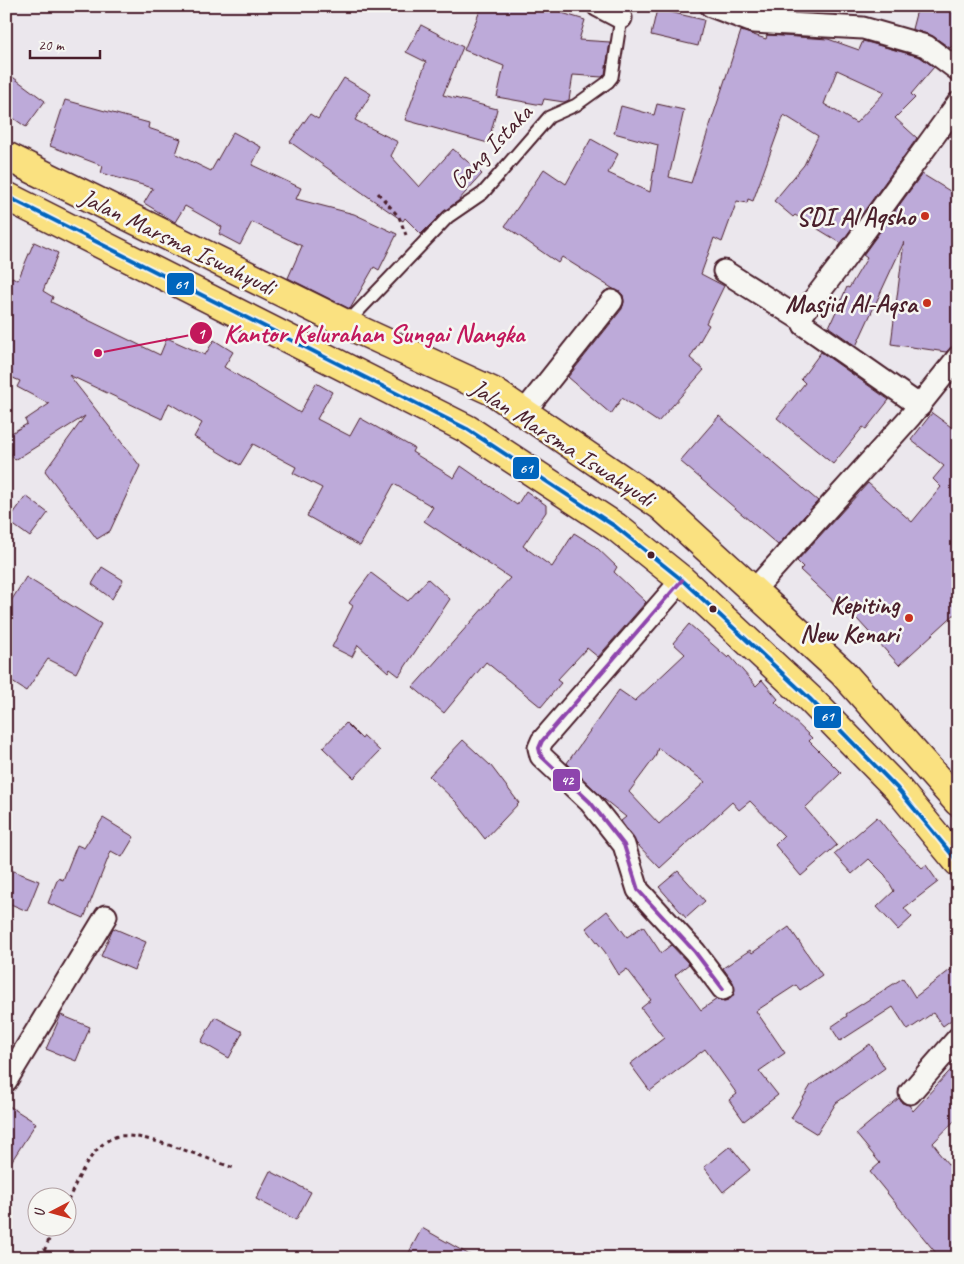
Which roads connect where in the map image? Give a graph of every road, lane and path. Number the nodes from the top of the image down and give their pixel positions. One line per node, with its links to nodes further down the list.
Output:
1 (598, 6): 3 (street)
2 (711, 6): 4 (street)
3 (623, 12): 9 (lane, Gang Istaka)
4 (958, 70)
5 (958, 103): 12 (street)
6 (6, 156): 13 (highway, Jalan Marsma Iswahyudi)
7 (378, 193): 9 (path)
8 (6, 196): 17 (highway, Jalan Marsma Iswahyudi)
9 (412, 254): 13 (lane, Gang Istaka)
10 (724, 271): 12 (street)
11 (612, 301): 16 (street)
12 (800, 319): 15 (street)
13 (346, 324): 16 (highway, Jalan Marsma Iswahyudi)
14 (958, 357): 15 (street)
15 (920, 406): 18 (street)
16 (524, 412): 18 (highway, Jalan Marsma Iswahyudi)
17 (682, 580): 20 (highway, Jalan Marsma Iswahyudi); 22 (street)
18 (754, 590): 19 (highway, Jalan Marsma Iswahyudi)
19 (958, 802)
20 (958, 862)
21 (106, 916): 24 (street)
22 (723, 989)
23 (958, 1038): 25 (street)
24 (6, 1081)
25 (910, 1093)
26 (234, 1168): 27 (path)
27 (74, 1186)
28 (51, 1236): 29 (path)
29 (41, 1258)

